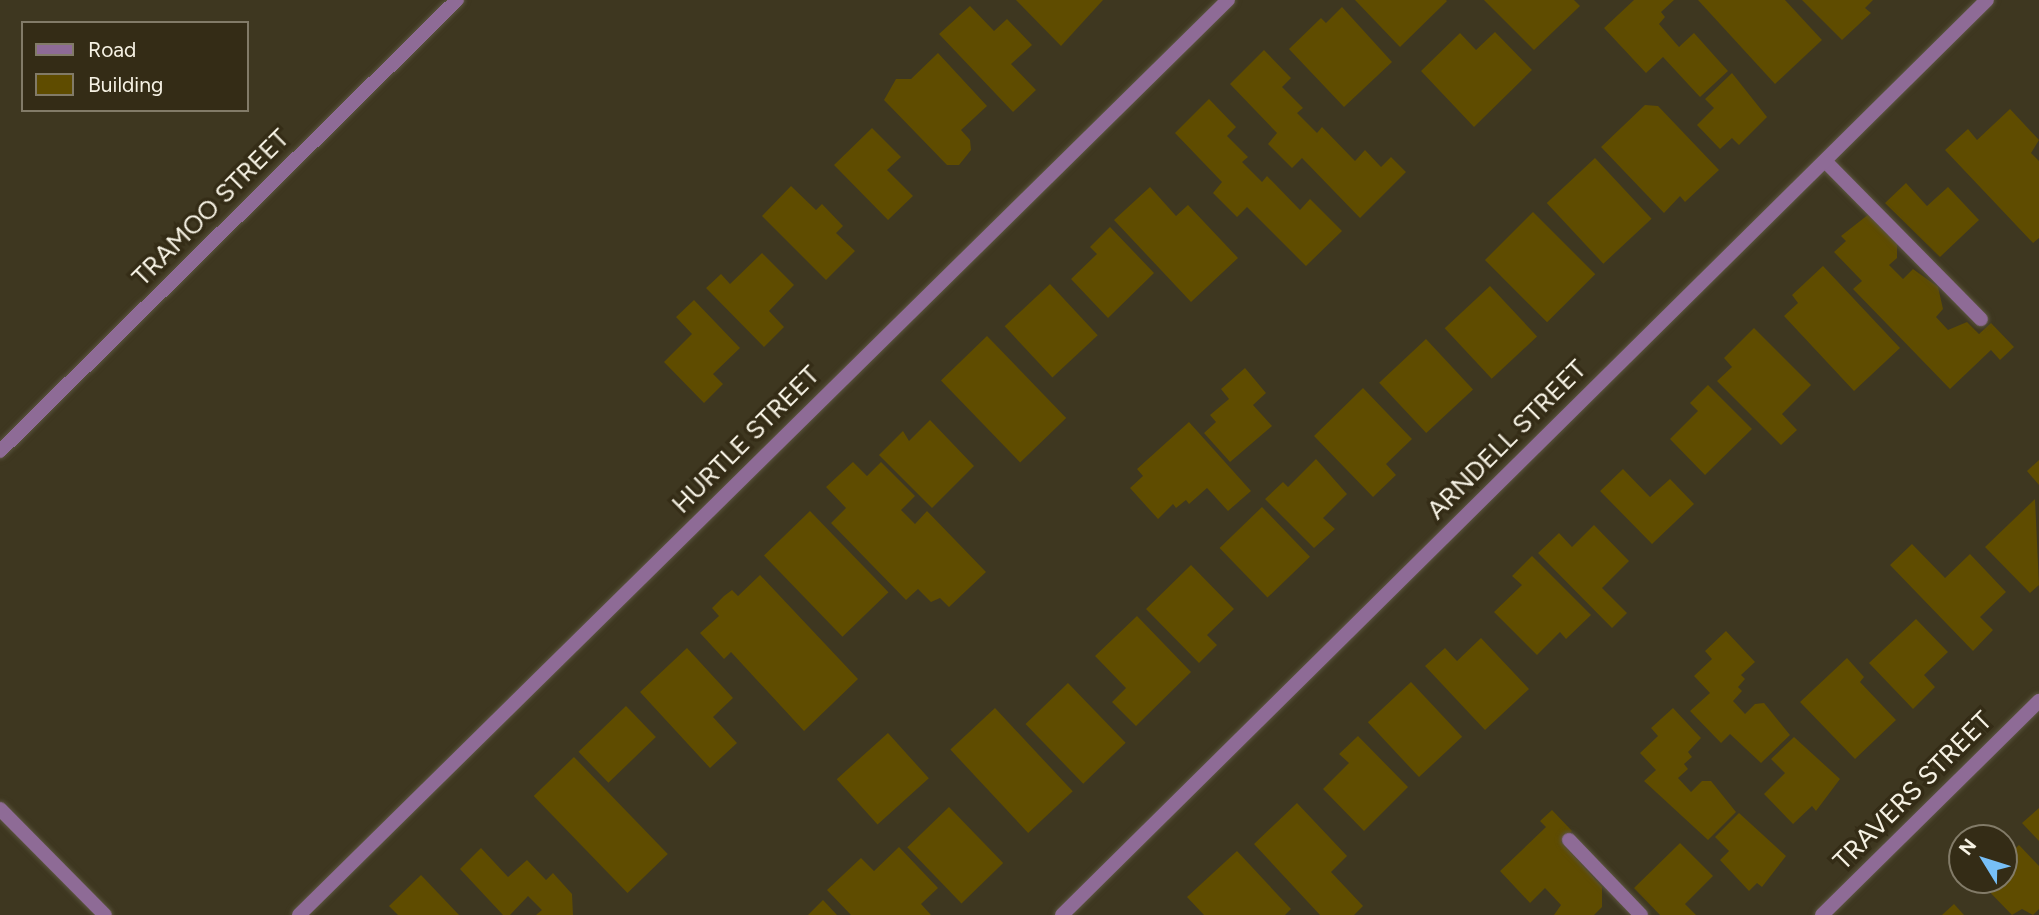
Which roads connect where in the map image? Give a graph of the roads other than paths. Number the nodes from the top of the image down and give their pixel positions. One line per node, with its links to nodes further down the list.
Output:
1 (457, 0): 6 (street, TRAMOO STREET)
2 (1228, 0): 11 (street, HURTLE STREET)
3 (1987, 0): 4 (street, ARNDELL STREET)
4 (1825, 161): 5 (street); 12 (street, ARNDELL STREET)
5 (1981, 319)
6 (0, 451)
7 (2039, 701): 14 (street, TRAVERS STREET)
8 (0, 809): 10 (street)
9 (1569, 840): 13 (street)
10 (105, 915)
11 (299, 915)
12 (1062, 915)
13 (1641, 915)
14 (1822, 915)

